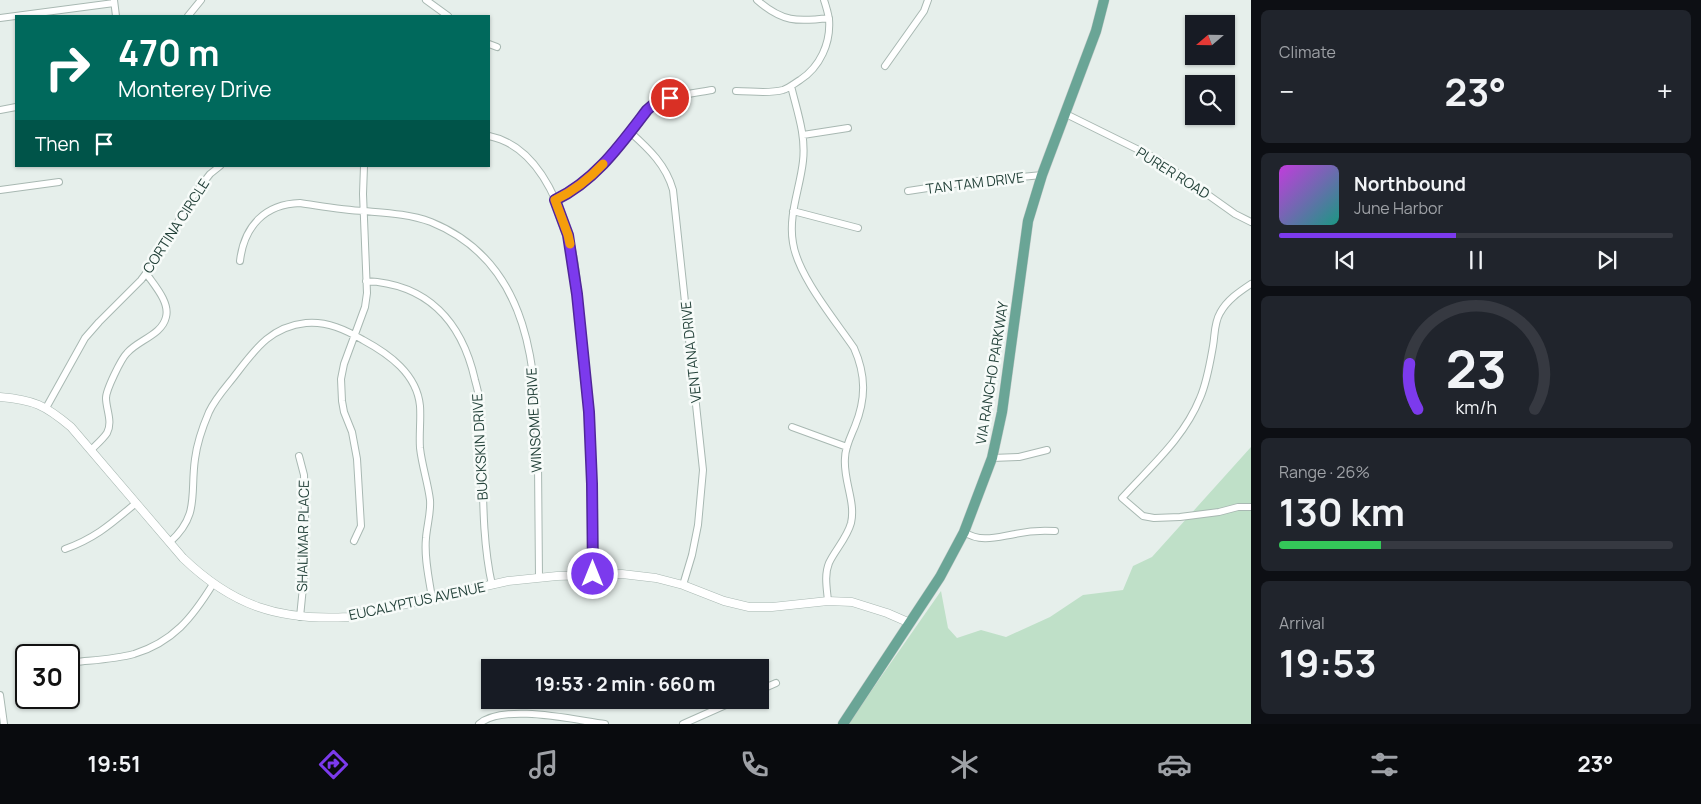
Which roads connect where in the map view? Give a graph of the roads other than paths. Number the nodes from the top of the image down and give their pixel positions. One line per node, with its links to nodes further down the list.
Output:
1 (201, 0): 10 (street)
2 (426, 0): 11 (street)
3 (757, 0): 14 (street)
4 (824, 0): 14 (street)
5 (928, 0): 17 (street)
6 (1104, 0): 23 (main road, VIA RANCHO PARKWAY)
7 (114, 1): 8 (street); 9 (street)
8 (20, 15)
9 (116, 15)
10 (189, 15)
11 (447, 15)
12 (15, 16): 13 (street)
13 (0, 18)
14 (829, 18): 18 (street)
15 (490, 44): 16 (street)
16 (497, 47)
17 (885, 66)
18 (791, 86): 20 (street); 26 (street)
19 (712, 90): 25 (street)
20 (736, 91)
21 (15, 107): 22 (street)
22 (0, 110)
23 (1066, 114): 30 (main road, VIA RANCHO PARKWAY); 37 (street, PURER ROAD)
24 (848, 128): 26 (street)
25 (630, 132): 34 (street); 63 (street, VENTANA DRIVE)
26 (803, 135): 36 (street)
27 (490, 136): 34 (street)
28 (219, 167): 40 (street, CORTINA CIRCLE)
29 (364, 167): 35 (street)
30 (1042, 175): 33 (street, TAN TAM DRIVE); 51 (main road, VIA RANCHO PARKWAY)
31 (59, 182): 32 (street)
32 (0, 190)
33 (908, 191)
34 (555, 200): 59 (street)
35 (364, 211): 39 (street, WINSOME DRIVE); 41 (street); 60 (street, WINSOME DRIVE)
36 (793, 211): 38 (street); 47 (street)
37 (1251, 222)
38 (858, 228)
39 (240, 260)
40 (146, 273): 45 (street, CORTINA CIRCLE); 48 (street)
41 (366, 281): 43 (street); 62 (street, BUCKSKIN DRIVE)
42 (1251, 284): 53 (street)
43 (354, 335): 56 (street); 57 (street); 64 (street)
44 (0, 397): 45 (street, EUCALYPTUS AVENUE)
45 (46, 408): 48 (street, EUCALYPTUS AVENUE)
46 (792, 427): 47 (street)
47 (847, 447): 65 (street)
48 (91, 450): 52 (street, EUCALYPTUS AVENUE)
49 (1047, 450): 51 (street)
50 (299, 456): 66 (street, SHALIMAR PLACE)
51 (992, 458): 55 (main road, VIA RANCHO PARKWAY)
52 (136, 503): 57 (street, EUCALYPTUS AVENUE); 58 (street)
53 (1251, 507)
54 (1055, 531): 55 (street)
55 (964, 532): 67 (main road, VIA RANCHO PARKWAY)
56 (354, 541)
57 (170, 542): 61 (street, EUCALYPTUS AVENUE)
58 (65, 548)
59 (593, 574): 60 (street, EUCALYPTUS AVENUE); 63 (street, EUCALYPTUS AVENUE)
60 (539, 578): 62 (street, EUCALYPTUS AVENUE)
61 (213, 584): 66 (street, EUCALYPTUS AVENUE); 68 (street)
62 (492, 585): 64 (street, EUCALYPTUS AVENUE)
63 (684, 585): 65 (street, EUCALYPTUS AVENUE)
64 (432, 598): 66 (street, EUCALYPTUS AVENUE)
65 (828, 601): 67 (street, EUCALYPTUS AVENUE)
66 (300, 617)
67 (910, 623): 77 (main road, VIA RANCHO PARKWAY)
68 (80, 662)
69 (776, 682): 70 (street)
70 (769, 686)
71 (0, 695): 73 (street)
72 (717, 709): 76 (street)
73 (4, 724)
74 (479, 724): 75 (street)
75 (605, 724)
76 (683, 724)
77 (843, 724)

